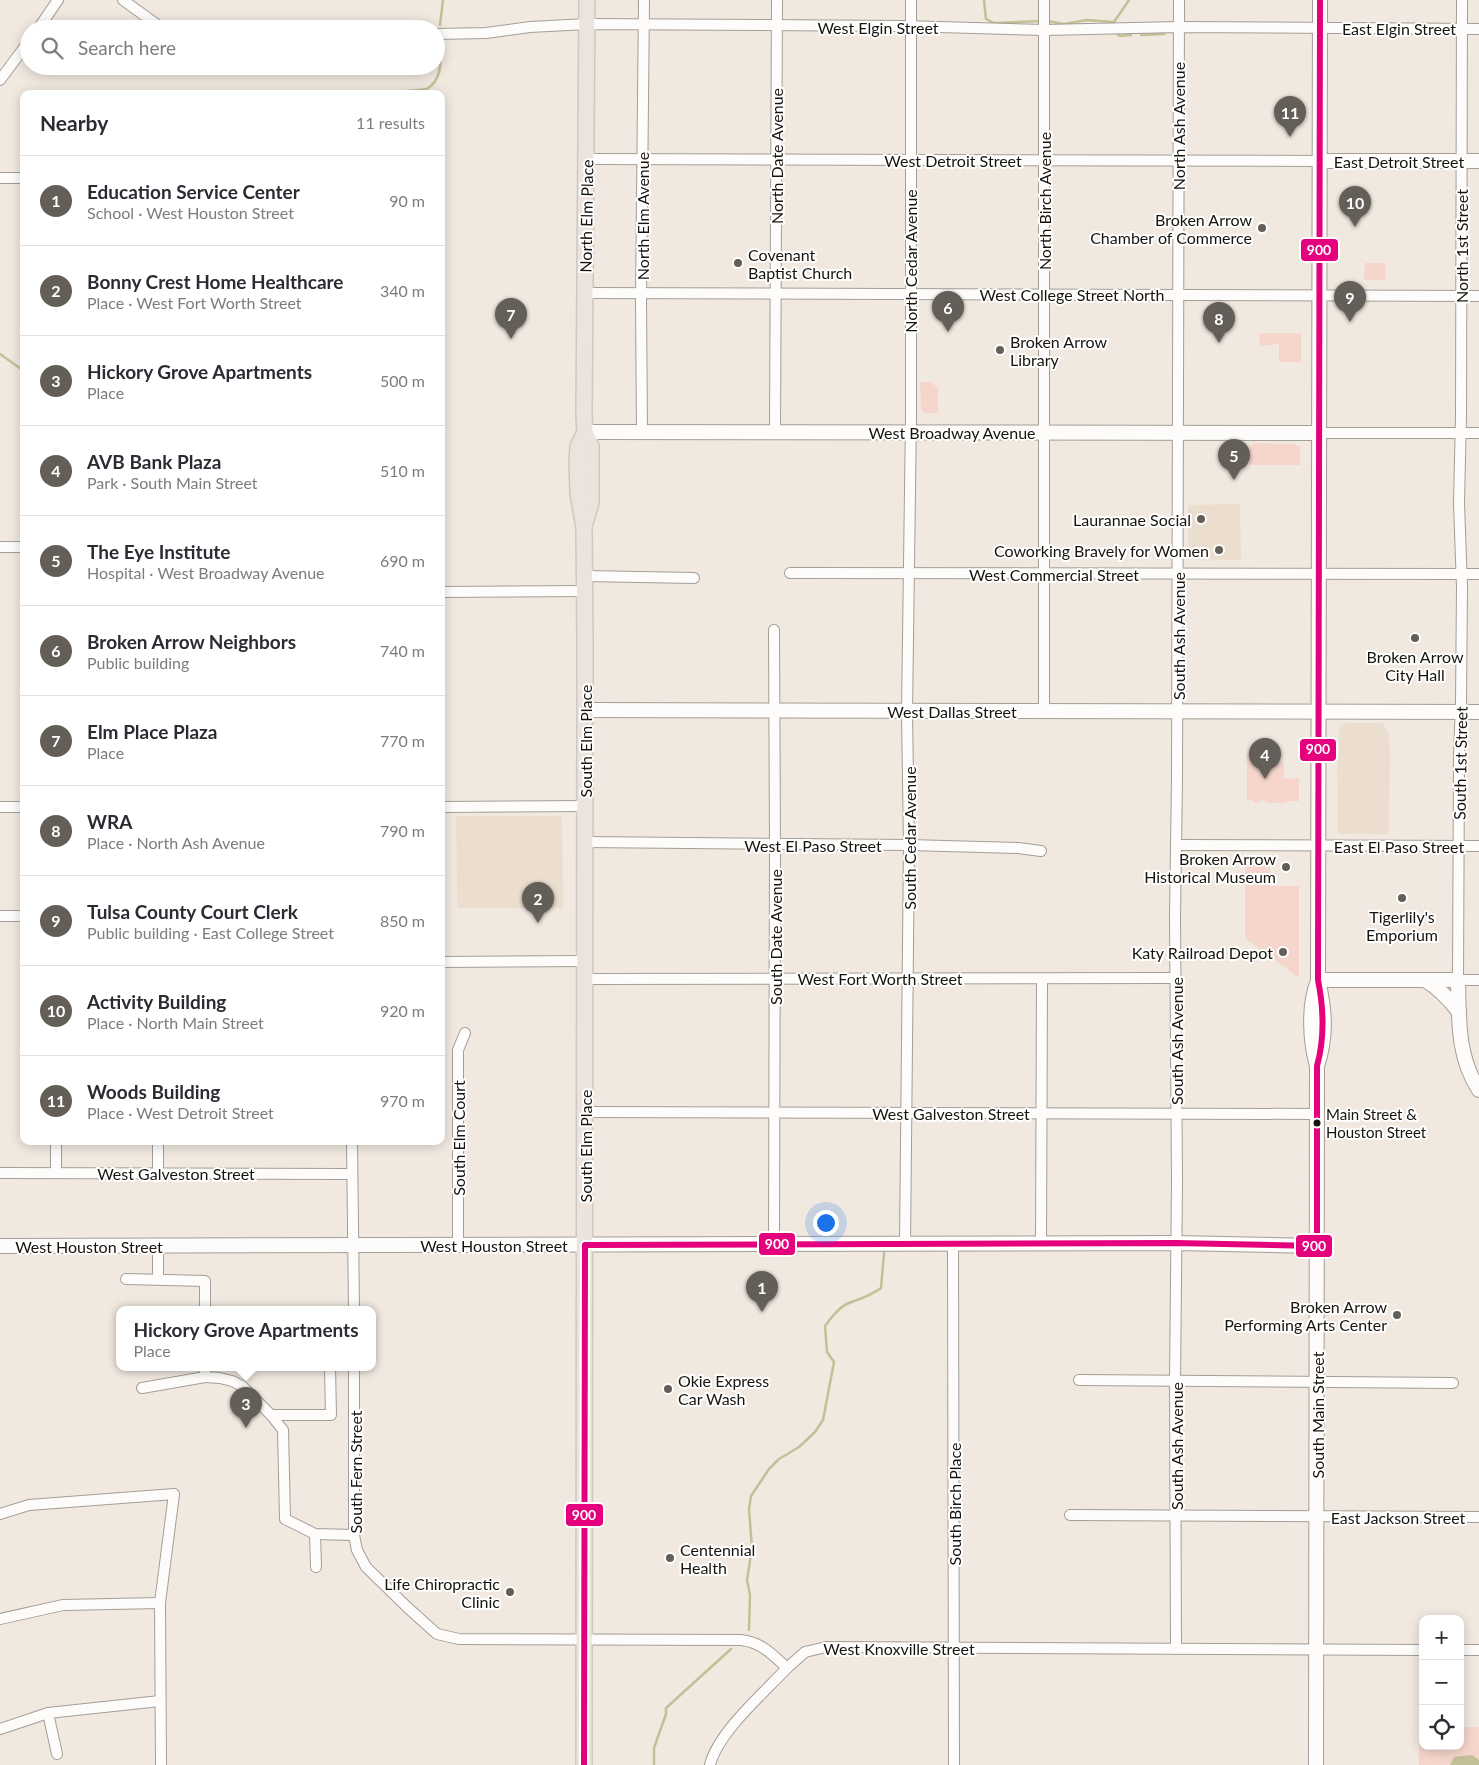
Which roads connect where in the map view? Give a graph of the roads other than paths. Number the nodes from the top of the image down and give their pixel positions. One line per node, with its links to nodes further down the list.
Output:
1 (58, 0): 11 (street)
2 (123, 0): 12 (street)
3 (587, 0): 14 (main road, North Elm Place)
4 (644, 0): 15 (street, North Elm Avenue)
5 (777, 0): 16 (street, North Date Avenue)
6 (911, 0): 17 (street, North Cedar Avenue)
7 (1044, 0): 13 (street, North Birch Avenue)
8 (1179, 0): 18 (street, North Ash Avenue)
9 (1320, 0): 19 (street, South Main Street)
10 (1462, 0): 20 (street, North 1st Street)
11 (44, 20)
12 (151, 20)
13 (1044, 23): 17 (street, West Elgin Street); 18 (street, West Elgin Street); 29 (street, North Birch Avenue)
14 (588, 24): 15 (street, West Elgin Street); 22 (street, West Elgin Street); 25 (main road, North Elm Place)
15 (643, 25): 16 (street, West Elgin Street); 26 (street, North Elm Avenue)
16 (777, 26): 17 (street, West Elgin Street); 28 (street, North Date Avenue)
17 (911, 26): 27 (street, North Cedar Avenue)
18 (1178, 27): 19 (street, West Elgin Street); 30 (street, North Ash Avenue)
19 (1320, 28): 20 (street, East Elgin Street); 31 (street, South Main Street)
20 (1462, 28): 21 (street, East Elgin Street); 32 (street, North 1st Street)
21 (1479, 29)
22 (445, 34)
23 (20, 53): 24 (street)
24 (0, 80)
25 (587, 159): 26 (street, West Detroit Street); 36 (main road, North Elm Place)
26 (642, 160): 28 (street, West Detroit Street); 37 (street, North Elm Avenue)
27 (910, 160): 28 (street, West Detroit Street); 29 (street, West Detroit Street); 39 (street, North Cedar Avenue)
28 (776, 161): 38 (street, North Date Avenue)
29 (1044, 161): 30 (street, West Detroit Street); 40 (street, North Birch Avenue)
30 (1178, 161): 31 (street, West Detroit Street); 41 (street, North Ash Avenue)
31 (1320, 161): 32 (street, East Detroit Street); 42 (street, South Main Street)
32 (1461, 161): 33 (street, East Detroit Street); 43 (street, North 1st Street)
33 (1479, 161)
34 (0, 178): 35 (street)
35 (20, 178)
36 (585, 293): 37 (street, West College Street North); 45 (main road, North Elm Place)
37 (642, 294): 38 (street, West College Street North); 46 (street, North Elm Avenue)
38 (776, 294): 39 (street, West College Street North); 47 (street, North Date Avenue)
39 (910, 294): 40 (street, West College Street North); 48 (street, North Cedar Avenue)
40 (1044, 295): 41 (street, West College Street North); 49 (street, North Birch Avenue)
41 (1178, 295): 42 (street, West College Street North); 50 (street, North Ash Avenue)
42 (1319, 296): 43 (street, West College Street North); 53 (street, South Main Street)
43 (1460, 296): 44 (street, West College Street North); 51 (street, North 1st Street)
44 (1479, 296)
45 (585, 432): 46 (street, West Broadway Avenue); 63 (main road, South Elm Place)
46 (642, 432): 47 (street, West Broadway Avenue)
47 (776, 432): 48 (street, West Broadway Avenue)
48 (911, 432): 49 (street, West Broadway Avenue); 57 (street, South Cedar Avenue)
49 (1044, 432): 50 (street, West Broadway Avenue); 58 (street, North Birch Avenue)
50 (1178, 432): 53 (street, West Broadway Avenue); 59 (street, South Ash Avenue)
51 (1461, 432): 52 (street); 53 (street); 61 (street, South 1st Street)
52 (1479, 432)
53 (1319, 433): 60 (street, South Main Street)
54 (0, 547): 55 (street)
55 (20, 547)
56 (790, 573): 57 (street, West Commercial Street)
57 (909, 573): 58 (street, West Commercial Street); 69 (street, South Cedar Avenue)
58 (1044, 573): 59 (street, West Commercial Street); 70 (street, North Birch Avenue)
59 (1178, 574): 60 (street, West Commercial Street); 72 (street, South Ash Avenue)
60 (1318, 574): 61 (street, West Commercial Street); 73 (street, South Main Street)
61 (1461, 574): 62 (street, West Commercial Street); 74 (street, South 1st Street)
62 (1479, 574)
63 (585, 576): 64 (street); 65 (main road, South Elm Place)
64 (694, 578)
65 (585, 591): 66 (street); 68 (main road, South Elm Place)
66 (445, 592)
67 (774, 630): 71 (street, South Date Avenue)
68 (586, 710): 71 (street, West Dallas Street); 77 (main road, South Elm Place)
69 (908, 711): 70 (street, West Dallas Street); 71 (street, West Dallas Street); 83 (street, South Cedar Avenue)
70 (1044, 711): 72 (street, West Dallas Street)
71 (774, 712): 81 (street, South Date Avenue)
72 (1178, 712): 73 (street, West Dallas Street); 82 (street, South Ash Avenue)
73 (1318, 712): 74 (street, West Dallas Street); 84 (street, South Main Street)
74 (1461, 712): 75 (street, West Dallas Street); 85 (street, South 1st Street)
75 (1479, 712)
76 (445, 806): 77 (street)
77 (585, 806): 80 (main road, South Elm Place)
78 (0, 807): 79 (street)
79 (20, 807)
80 (585, 842): 81 (street, West El Paso Street); 90 (main road, South Elm Place)
81 (775, 845): 83 (street, West El Paso Street); 92 (street, South Date Avenue)
82 (1177, 845): 84 (street); 94 (street, South Ash Avenue)
83 (910, 846): 87 (street, West El Paso Street); 93 (street, South Cedar Avenue)
84 (1318, 846): 85 (street, East El Paso Street); 97 (street, South Main Street)
85 (1459, 846): 86 (street, East El Paso Street); 99 (street, South 1st Street)
86 (1479, 846)
87 (1041, 851)
88 (0, 916): 89 (street)
89 (20, 916)
90 (585, 961): 91 (street); 95 (main road, South Elm Place)
91 (445, 962)
92 (775, 978): 93 (street, West Fort Worth Street); 95 (street, West Fort Worth Street); 106 (street, South Date Avenue)
93 (908, 978): 96 (street, West Fort Worth Street); 105 (street, South Cedar Avenue)
94 (1175, 978): 96 (street, West Fort Worth Street); 108 (street, South Ash Avenue)
95 (585, 979): 104 (main road, South Elm Place)
96 (1042, 979): 107 (street)
97 (1318, 980): 98 (street); 109 (street, South Main Street)
98 (1424, 980): 99 (street); 101 (street)
99 (1458, 980): 100 (street); 101 (street, South 1st Street)
100 (1479, 980)
101 (1459, 1012): 103 (street, South 1st Street)
102 (465, 1033): 123 (street, South Elm Court)
103 (1479, 1090)
104 (585, 1112): 106 (street, West Galveston Street); 117 (main road, South Elm Place)
105 (907, 1112): 106 (street, West Galveston Street); 107 (street, West Galveston Street); 119 (street, South Cedar Avenue)
106 (774, 1113): 118 (street, South Date Avenue)
107 (1042, 1113): 108 (street, West Galveston Street); 121 (street)
108 (1176, 1113): 109 (street, West Galveston Street); 122 (street, South Ash Avenue)
109 (1317, 1114): 127 (street, South Main Street)
110 (56, 1145): 113 (street)
111 (158, 1145): 115 (street)
112 (352, 1145): 116 (street)
113 (56, 1172): 114 (street, West Galveston Street); 115 (street, West Galveston Street)
114 (0, 1173)
115 (158, 1173): 116 (street, West Galveston Street)
116 (352, 1174): 126 (street)
117 (585, 1244): 118 (street, West Houston Street); 123 (street, West Houston Street); 151 (main road, South Elm Place)
118 (774, 1244): 119 (street, West Houston Street)
119 (905, 1244): 120 (street, West Houston Street)
120 (953, 1244): 121 (street, West Houston Street); 152 (street, South Birch Place)
121 (1041, 1244): 122 (street, West Houston Street)
122 (1176, 1244): 127 (street, West Houston Street); 136 (street, South Ash Avenue)
123 (458, 1245): 126 (street, West Houston Street)
124 (0, 1246): 125 (street, West Houston Street)
125 (158, 1246): 126 (street, West Houston Street); 129 (street)
126 (353, 1246): 131 (street)
127 (1317, 1246): 137 (street, South Main Street)
128 (126, 1279): 129 (street)
129 (158, 1280): 130 (street)
130 (205, 1306)
131 (354, 1306)
132 (330, 1371): 140 (street)
133 (354, 1371): 147 (street, South Fern Street)
134 (205, 1372): 139 (street); 140 (street)
135 (1079, 1380): 136 (street)
136 (1175, 1381): 137 (street); 143 (street, South Ash Avenue)
137 (1318, 1381): 138 (street); 144 (street, South Main Street)
138 (1453, 1383)
139 (142, 1388)
140 (271, 1415): 146 (street)
141 (0, 1514): 149 (street)
142 (1070, 1515): 143 (street, East Jackson Street)
143 (1176, 1516): 144 (street, East Jackson Street); 153 (street, South Ash Avenue)
144 (1317, 1516): 145 (street, East Jackson Street); 154 (street, South Main Street)
145 (1479, 1517)
146 (315, 1534): 147 (street); 148 (street)
147 (354, 1535): 151 (street, South Fern Street)
148 (316, 1567)
149 (160, 1603): 150 (street); 159 (street)
150 (0, 1619)
151 (584, 1639): 158 (street); 164 (main road, South Elm Place)
152 (954, 1648): 153 (street, West Knoxville Street); 158 (street, West Knoxville Street); 166 (street, South Birch Place)
153 (1176, 1649): 154 (street, West Knoxville Street)
154 (1317, 1650): 155 (street, West Knoxville Street); 167 (street, South Main Street)
155 (1419, 1650)
156 (1464, 1650): 157 (street)
157 (1479, 1650)
158 (788, 1668): 165 (street)
159 (160, 1701): 160 (street); 163 (street)
160 (48, 1713): 161 (street); 162 (street)
161 (0, 1730)
162 (57, 1754)
163 (161, 1765)
164 (584, 1765)
165 (710, 1765)
166 (954, 1765)
167 (1316, 1765)

